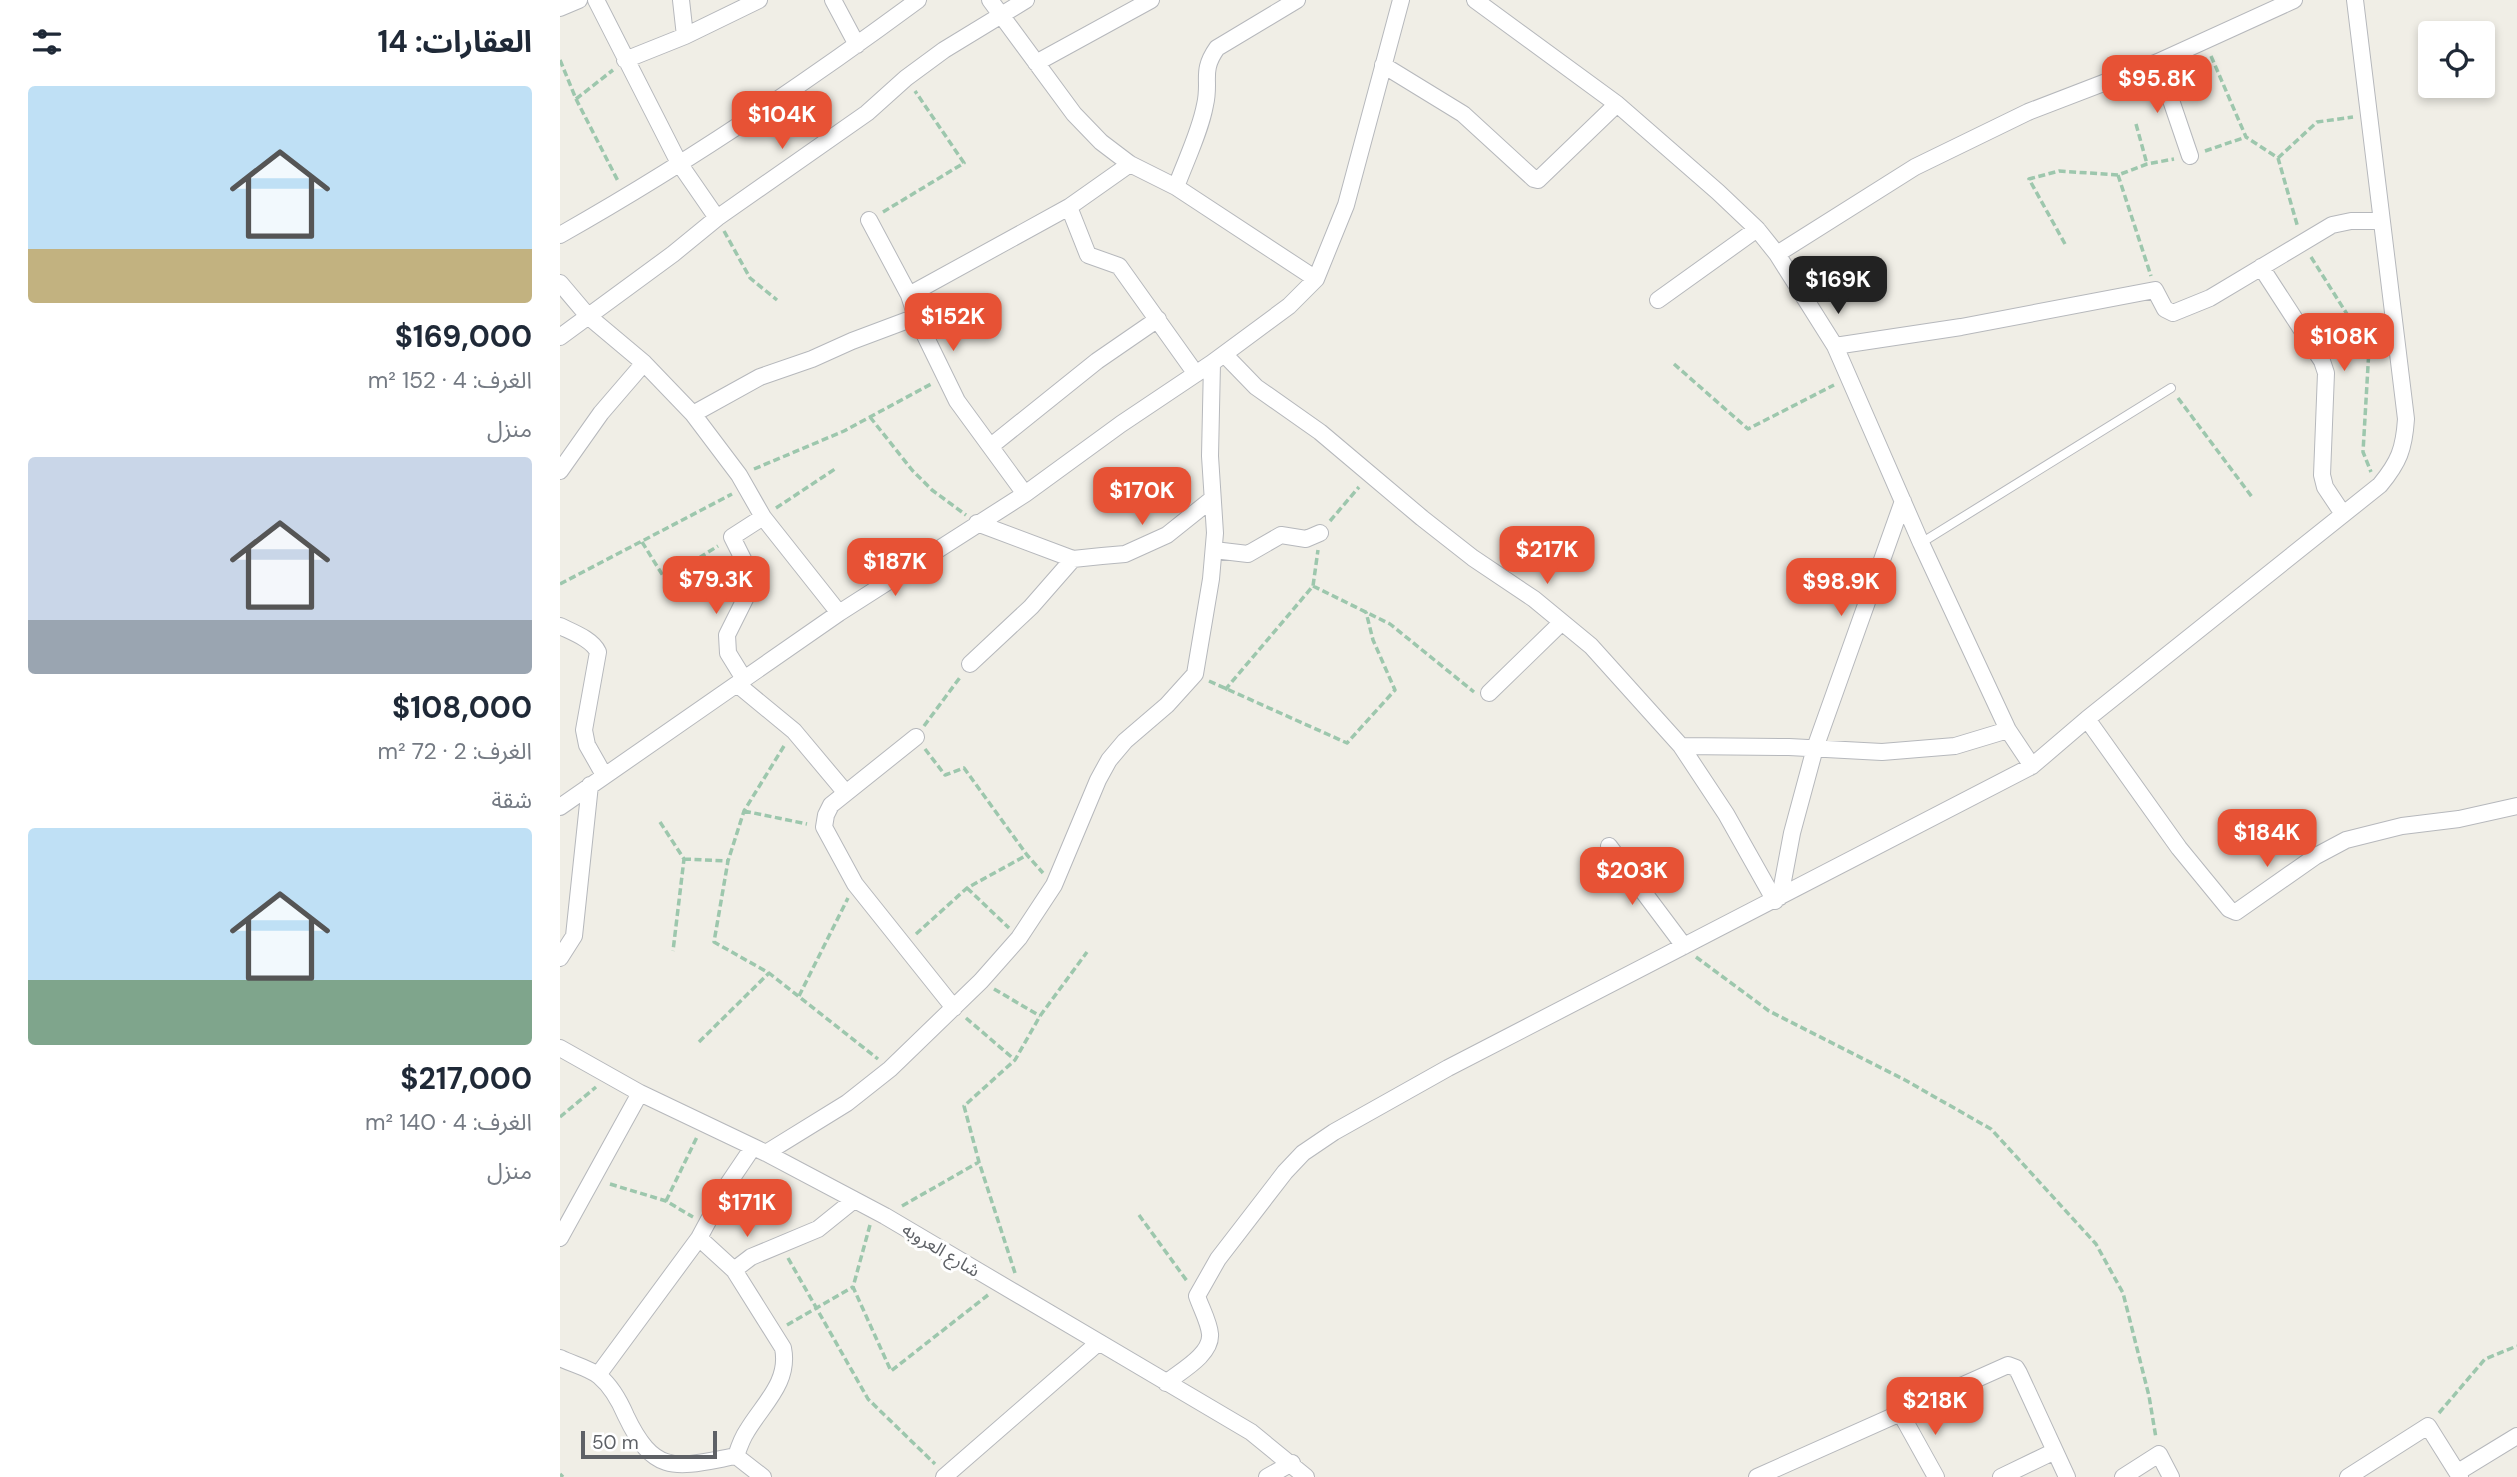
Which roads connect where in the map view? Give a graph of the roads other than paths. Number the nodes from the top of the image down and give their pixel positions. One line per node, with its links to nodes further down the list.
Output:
1 (579, 0): 15 (street)
2 (596, 0): 19 (street)
3 (681, 0): 17 (street)
4 (759, 0): 17 (street)
5 (833, 0): 18 (street)
6 (918, 0): 18 (street)
7 (990, 0): 16 (street)
8 (1026, 0): 16 (street)
9 (1151, 0): 21 (street)
10 (1297, 0): 27 (street)
11 (1401, 0): 22 (street)
12 (1475, 0): 23 (street)
13 (2294, 0): 20 (street)
14 (2356, 0): 31 (street)
15 (560, 8)
16 (1002, 15): 21 (street); 29 (street)
17 (685, 36): 19 (street)
18 (857, 45): 25 (street)
19 (625, 60): 25 (street)
20 (2158, 62): 24 (street); 34 (street)
21 (1037, 63): 26 (street)
22 (1383, 65): 23 (street); 36 (street)
23 (1617, 104): 32 (street)
24 (2190, 156)
25 (679, 163): 29 (street); 33 (street)
26 (1130, 164): 27 (street); 28 (street)
27 (1176, 187): 36 (street)
28 (1069, 206): 38 (street); 42 (street)
29 (717, 218): 40 (street)
30 (869, 220): 38 (street)
31 (2381, 221): 35 (street); 55 (street)
32 (1757, 229): 34 (street); 39 (street)
33 (560, 235)
34 (1777, 254): 44 (street)
35 (2260, 267): 44 (street); 55 (street)
36 (1316, 279): 45 (street)
37 (560, 283): 40 (street)
38 (909, 295): 41 (street)
39 (1658, 300)
40 (588, 317): 43 (street); 46 (street)
41 (916, 317): 49 (street); 50 (street)
42 (1158, 319): 47 (street); 50 (street)
43 (560, 337)
44 (1835, 346): 54 (street)
45 (1218, 359): 47 (street); 53 (street); 63 (street)
46 (644, 363): 49 (street); 51 (street)
47 (1196, 374): 52 (street)
48 (2171, 388): 59 (lane)
49 (693, 414): 56 (street)
50 (991, 446): 52 (street)
51 (560, 471)
52 (1025, 494): 57 (street)
53 (1212, 499): 60 (street); 61 (street)
54 (1903, 501): 59 (street); 72 (street)
55 (2343, 514): 68 (street)
56 (763, 517): 62 (street); 66 (street)
57 (977, 523): 61 (street); 62 (street)
58 (1320, 533): 60 (street)
59 (1921, 543): 69 (street)
60 (1214, 551): 82 (street)
61 (1073, 559): 65 (street)
62 (839, 613): 66 (street)
63 (1560, 623): 67 (street); 71 (street)
64 (560, 626): 74 (street)
65 (970, 664)
66 (740, 682): 74 (street); 75 (street)
67 (1489, 693)
68 (2087, 719): 73 (street); 76 (street)
69 (2008, 730): 72 (street); 73 (street)
70 (916, 737): 75 (street)
71 (1681, 746): 72 (street); 79 (street)
72 (1815, 748): 79 (street)
73 (2032, 766): 79 (street)
74 (597, 780): 77 (street); 81 (street)
75 (845, 793): 82 (street)
76 (2517, 806)
77 (560, 807)
78 (1609, 846): 80 (street)
79 (1777, 899): 80 (street)
80 (1684, 946): 93 (street)
81 (560, 958)
82 (954, 1008): 85 (street)
83 (560, 1048): 84 (street, شارع العروبه)
84 (639, 1093): 85 (street, شارع العروبه); 88 (street)
85 (759, 1150): 86 (street, شارع العروبه); 87 (street)
86 (854, 1200): 89 (street); 90 (street, شارع العروبه)
87 (703, 1231): 89 (street); 92 (street)
88 (560, 1238)
89 (734, 1270): 97 (street)
90 (1098, 1343): 93 (street, شارع العروبه); 101 (street)
91 (560, 1358): 92 (street)
92 (598, 1375): 99 (street)
93 (1166, 1383): 98 (street, شارع العروبه)
94 (1901, 1414): 96 (street); 105 (street); 106 (street)
95 (2517, 1436): 100 (street)
96 (2055, 1451): 107 (street); 108 (street)
97 (736, 1456): 99 (street); 102 (street)
98 (1292, 1463): 103 (street); 104 (street, شارع العروبه)
99 (685, 1471)
100 (2459, 1475): 111 (street)
101 (945, 1476)
102 (763, 1477)
103 (1267, 1477)
104 (1306, 1477)
105 (1757, 1477)
106 (1936, 1477)
107 (2001, 1477)
108 (2067, 1477)
109 (2123, 1477): 110 (street)
110 (2171, 1477)
111 (2348, 1477)

